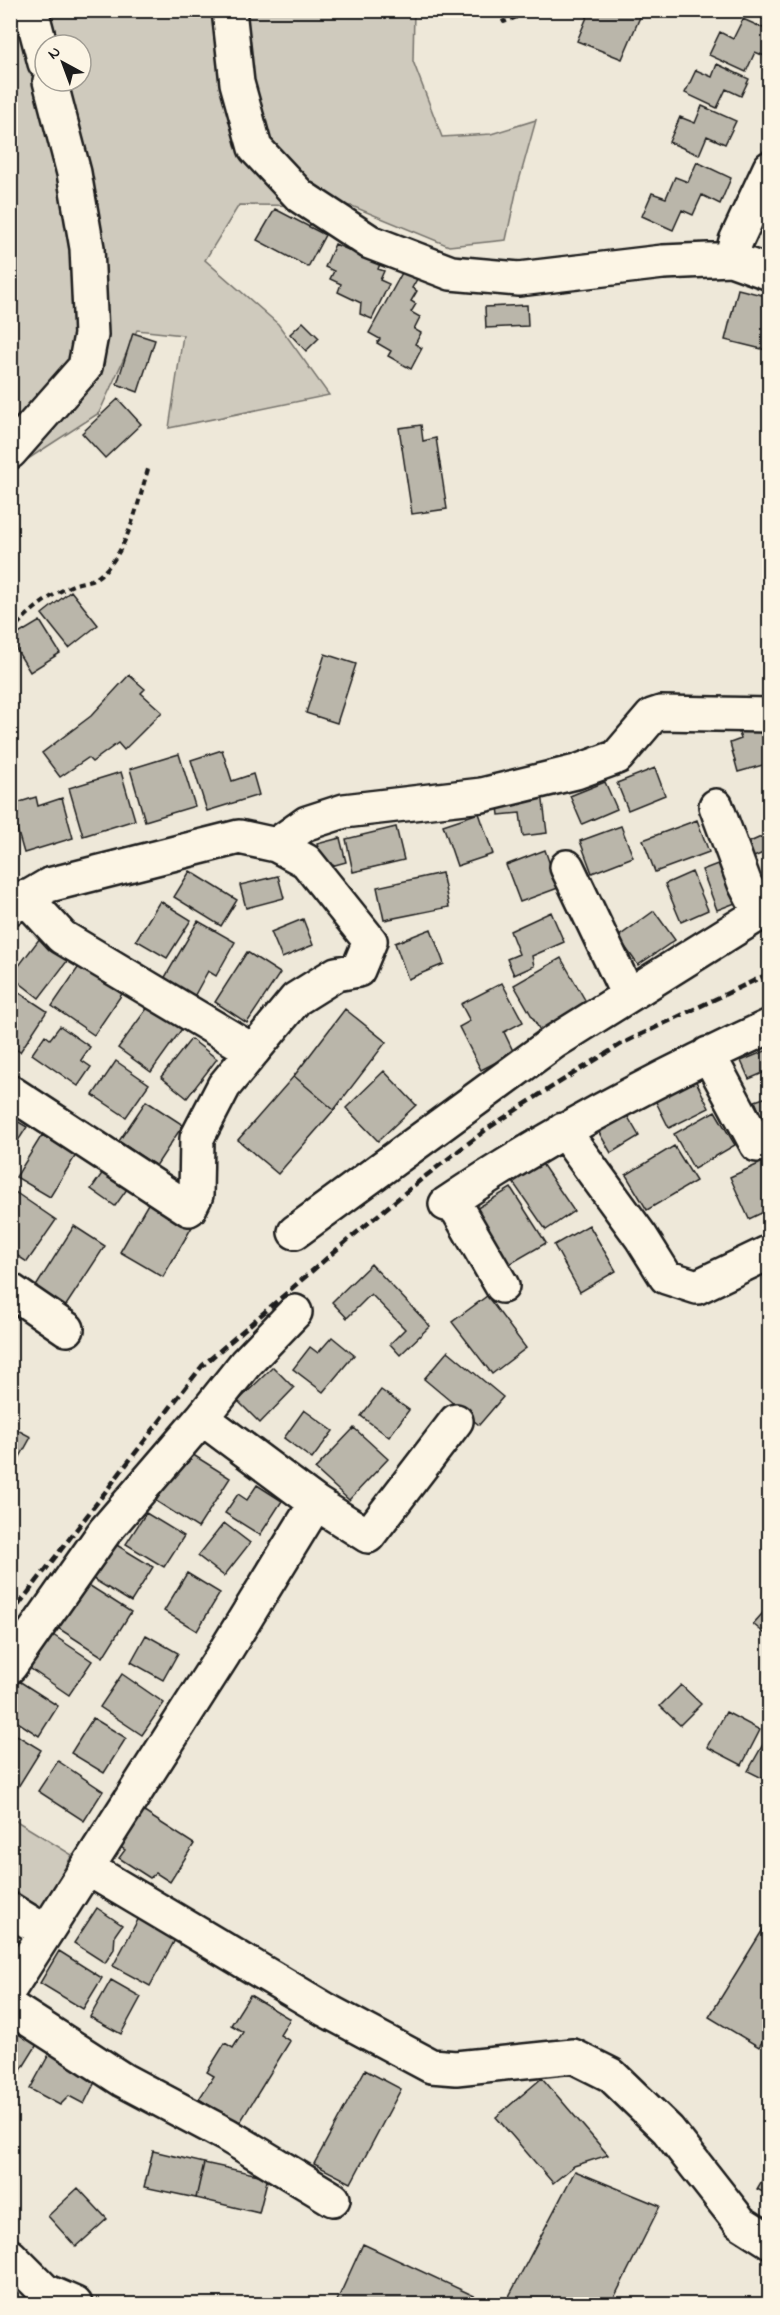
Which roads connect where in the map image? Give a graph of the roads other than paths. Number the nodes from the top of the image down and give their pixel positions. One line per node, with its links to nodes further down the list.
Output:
1 (31, 10): 3 (street)
2 (229, 10): 6 (street)
3 (37, 33)
4 (53, 93): 8 (street)
5 (770, 168): 6 (street)
6 (731, 259): 7 (street)
7 (770, 273)
8 (10, 452)
9 (770, 715): 11 (street)
10 (716, 806): 14 (street)
11 (276, 845): 13 (street); 17 (street)
12 (567, 867): 15 (street)
13 (18, 903): 17 (street)
14 (765, 910): 15 (street)
15 (628, 995): 22 (street)
16 (770, 1026): 18 (street)
17 (253, 1051): 19 (street)
18 (708, 1054): 20 (street); 21 (street)
19 (10, 1092)
20 (563, 1130): 23 (street); 24 (street)
21 (770, 1143)
22 (295, 1232)
23 (770, 1252)
24 (502, 1286)
25 (10, 1290): 27 (street)
26 (295, 1312): 28 (street)
27 (67, 1329)
28 (202, 1418): 30 (street); 31 (street)
29 (456, 1421): 30 (street)
30 (316, 1503): 32 (street)
31 (10, 1666)
32 (87, 1868): 34 (street); 38 (street)
33 (10, 1910): 34 (street)
34 (46, 1932): 35 (street)
35 (10, 1988)
36 (10, 2007): 37 (street)
37 (333, 2199)
38 (770, 2241)
39 (10, 2256): 40 (street)
40 (75, 2304)

